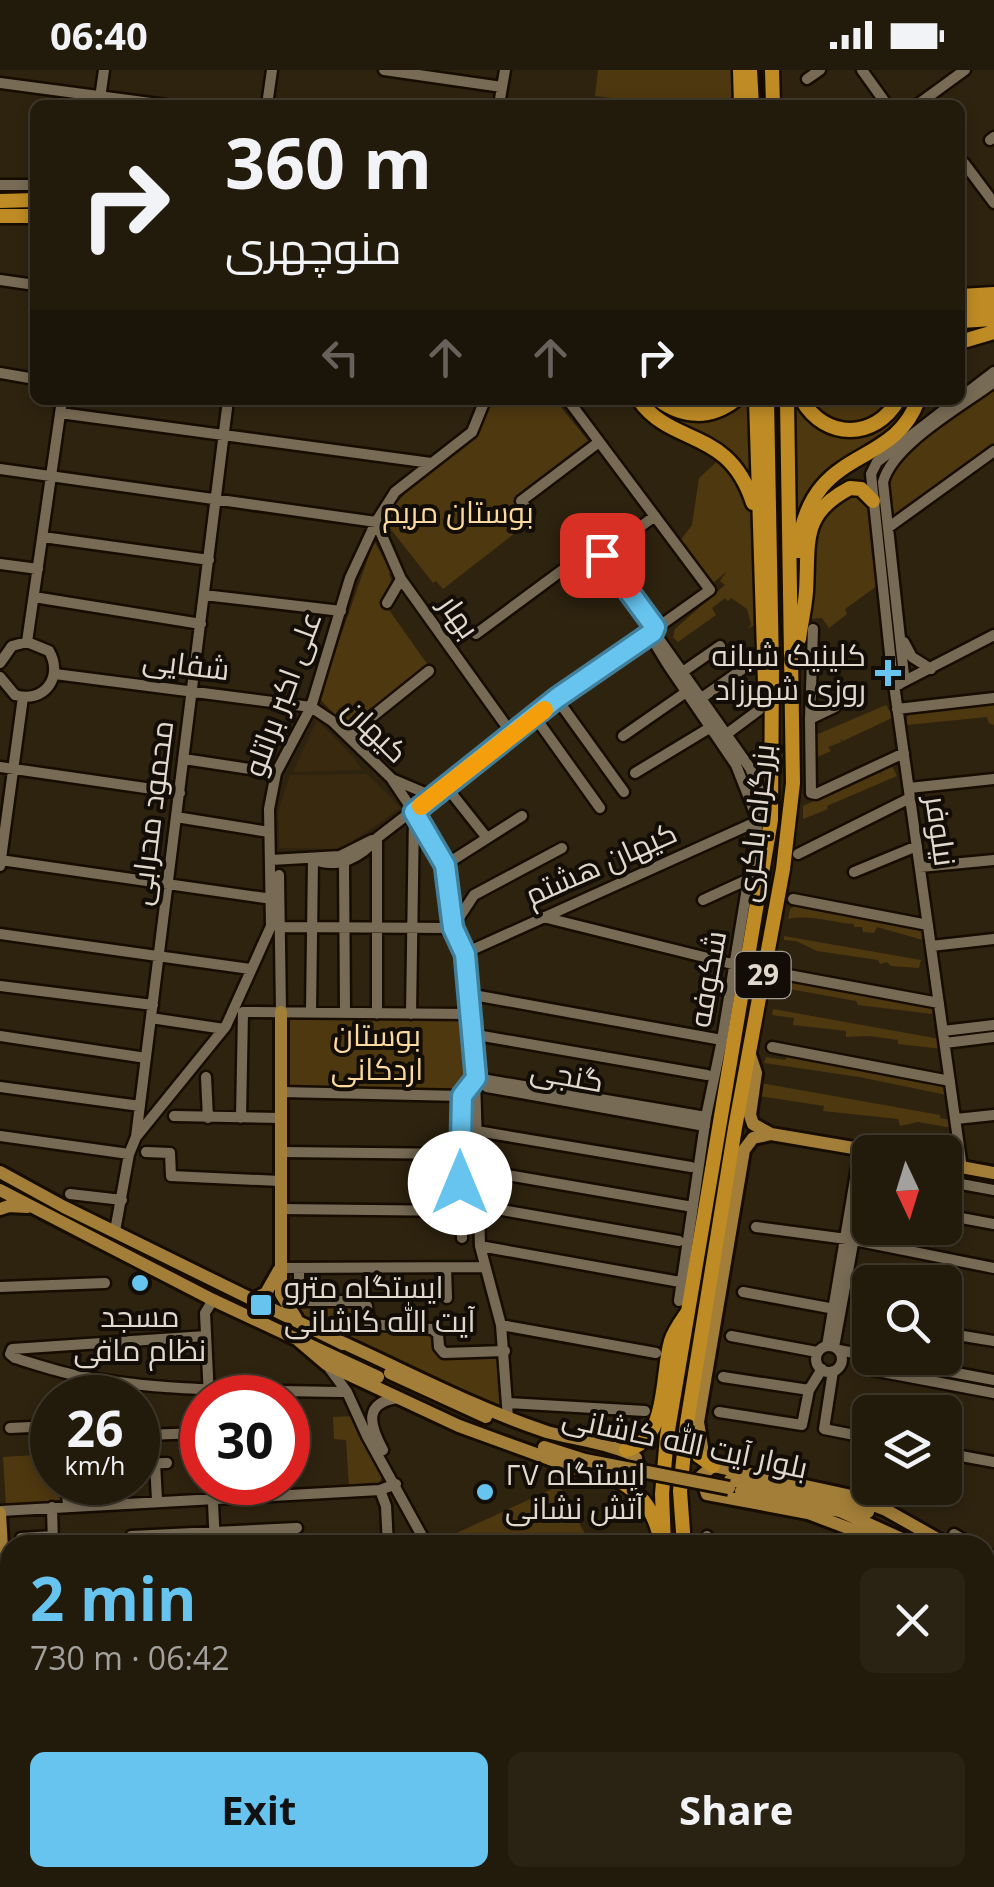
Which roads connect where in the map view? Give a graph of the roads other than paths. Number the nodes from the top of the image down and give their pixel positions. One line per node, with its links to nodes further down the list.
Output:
1 (104, 70): 13 (street)
2 (272, 70): 14 (street)
3 (384, 70): 12 (street)
4 (504, 70): 12 (street)
5 (750, 70): 16 (highway)
6 (772, 70): 17 (highway)
7 (820, 70): 10 (street)
8 (862, 70): 18 (street)
9 (965, 70): 19 (street)
10 (807, 79)
11 (0, 83): 13 (street)
12 (502, 87): 15 (street)
13 (100, 100)
14 (268, 100)
15 (501, 100)
16 (752, 100)
17 (773, 100)
18 (883, 100)
19 (925, 100)
20 (965, 164): 25 (street)
21 (0, 185): 22 (street)
22 (30, 185)
23 (30, 199): 24 (highway)
24 (0, 201)
25 (994, 203)
26 (0, 280): 27 (street)
27 (30, 284)
28 (994, 294): 29 (highway)
29 (965, 296)
30 (994, 306): 31 (highway)
31 (965, 308)
32 (994, 319): 33 (highway)
33 (965, 321)
34 (994, 332): 35 (highway)
35 (965, 341)
36 (994, 372): 40 (street)
37 (0, 373): 38 (street)
38 (30, 377)
39 (994, 382): 41 (street)
40 (965, 394)
41 (965, 402)
42 (61, 405): 57 (street)
43 (227, 405): 59 (street, محمود محرابی)
44 (482, 405): 62 (street, علی اکبر براتلو)
45 (572, 405): 60 (street)
46 (644, 405): 71 (highway)
47 (667, 405): 48 (highway)
48 (728, 405)
49 (756, 405): 71 (highway)
50 (767, 405): 116 (highway, بزرگراه باکری / 29)
51 (787, 405): 82 (highway, بزرگراه باکری / 29)
52 (806, 405): 53 (highway)
53 (894, 405)
54 (916, 405): 82 (highway)
55 (952, 405): 58 (street)
56 (960, 405): 58 (street)
57 (60, 413): 59 (street); 64 (street)
58 (923, 430): 65 (street)
59 (224, 435): 62 (street); 66 (street, محمود محرابی)
60 (598, 442): 68 (street); 69 (street)
61 (994, 451): 72 (street)
62 (431, 463): 70 (street, علی اکبر براتلو)
63 (0, 469): 64 (street)
64 (52, 477): 66 (street); 73 (street)
65 (877, 481): 67 (street, نیلوفر); 72 (street)
66 (216, 499): 70 (street); 75 (street, محمود محرابی)
67 (873, 502): 99 (highway); 100 (street, نیلوفر)
68 (529, 512)
69 (655, 516): 74 (street); 86 (street)
70 (376, 522): 78 (street, بهار); 83 (street, علی اکبر براتلو)
71 (758, 522): 116 (highway)
72 (889, 527): 87 (street)
73 (43, 537): 75 (street); 77 (street)
74 (599, 551): 86 (street); 88 (street)
75 (209, 560): 79 (street, محمود محرابی)
76 (0, 564): 77 (street)
77 (38, 569): 80 (street)
78 (401, 578): 81 (street); 115 (street, بهار)
79 (204, 595): 83 (street); 84 (street, محمود محرابی)
80 (34, 598): 84 (street); 90 (street)
81 (387, 603)
82 (791, 611): 99 (highway, بزرگراه باکری / 29)
83 (341, 612): 107 (street, علی اکبر براتلو)
84 (201, 624): 102 (street, محمود محرابی)
85 (813, 628): 112 (street)
86 (654, 629): 96 (street); 101 (street); 104 (street)
87 (900, 630): 94 (street); 100 (street)
88 (476, 634)
89 (994, 634): 94 (street)
90 (28, 642): 92 (street); 97 (street)
91 (720, 646): 96 (street)
92 (0, 664)
93 (744, 668): 105 (street)
94 (930, 669): 100 (street)
95 (430, 671): 117 (street)
96 (684, 671): 101 (street)
97 (55, 674): 102 (street, شفایی); 103 (street)
98 (0, 676): 103 (street)
99 (793, 680): 192 (highway, بزرگراه باکری / 29)
100 (898, 685): 109 (street, نیلوفر)
101 (691, 689): 105 (street); 113 (street); 118 (street)
102 (192, 690): 107 (street, شفایی); 120 (street, محمود محرابی)
103 (23, 697): 122 (street)
104 (557, 698): 111 (street); 128 (street)
105 (703, 698): 114 (street)
106 (994, 698): 109 (street)
107 (311, 707): 117 (street, کیهان); 123 (street, علی اکبر براتلو)
108 (835, 707): 112 (street)
109 (898, 709): 119 (street, نیلوفر)
110 (759, 710): 114 (street)
111 (535, 717): 115 (street); 132 (street)
112 (810, 719): 119 (street)
113 (711, 726): 124 (street); 136 (street)
114 (728, 733): 136 (street)
115 (512, 734): 127 (street)
116 (772, 735): 257 (highway, بزرگراه باکری / 29)
117 (348, 736): 125 (street, کیهان)
118 (623, 736)
119 (904, 753): 130 (street, نیلوفر)
120 (184, 759): 123 (street); 129 (street, محمود محرابی)
121 (0, 767): 122 (street)
122 (13, 769): 129 (street); 146 (street)
123 (276, 773): 137 (street, علی اکبر براتلو)
124 (636, 773)
125 (391, 778): 131 (street); 133 (street, کیهان)
126 (994, 779): 130 (street)
127 (445, 785): 131 (street); 139 (street)
128 (624, 792)
129 (180, 793): 135 (street, محمود محرابی)
130 (910, 793): 140 (street, نیلوفر); 142 (street)
131 (432, 796): 133 (street)
132 (600, 808)
133 (414, 812): 138 (street); 148 (street, کیهان); 163 (street)
134 (522, 816): 139 (street)
135 (176, 817): 137 (street); 153 (street, محمود محرابی)
136 (758, 817): 152 (street, شکوفه); 157 (street, کیهان هشتم)
137 (269, 832): 143 (street, علی اکبر براتلو)
138 (378, 838): 144 (street); 147 (street); 162 (street)
139 (487, 838): 148 (street)
140 (917, 846): 149 (street, نیلوفر); 150 (street)
141 (562, 848): 164 (street)
142 (798, 854)
143 (271, 860): 144 (street); 154 (street, علی اکبر براتلو)
144 (313, 860): 147 (street); 160 (street)
145 (994, 860): 149 (street)
146 (0, 863): 153 (street)
147 (344, 863): 161 (street)
148 (445, 865): 164 (street, کیهان)
149 (920, 868): 158 (street, نیلوفر)
150 (854, 872)
151 (279, 875): 159 (street)
152 (751, 878): 156 (street); 170 (street, شکوفه)
153 (168, 884): 154 (street); 169 (street, محمود محرابی)
154 (272, 899): 171 (street, علی اکبر براتلو)
155 (792, 899): 158 (street)
156 (704, 900)
157 (542, 917): 168 (street, کیهان هشتم); 170 (street)
158 (928, 925): 167 (street, نیلوفر)
159 (281, 927): 160 (street); 177 (street)
160 (313, 927): 161 (street); 178 (street)
161 (346, 927): 162 (street); 179 (street)
162 (379, 927): 163 (street); 180 (street)
163 (412, 928): 164 (street); 181 (street)
164 (453, 928): 168 (street, کیهان)
165 (0, 934): 169 (street)
166 (994, 939): 167 (street)
167 (931, 946): 175 (street, نیلوفر)
168 (465, 954): 174 (street, کیهان)
169 (159, 956): 171 (street); 176 (street, محمود محرابی)
170 (736, 965): 190 (street, شکوفه)
171 (250, 969): 185 (street, علی اکبر براتلو)
172 (783, 974): 175 (street)
173 (0, 986): 176 (street)
174 (468, 994): 182 (street, کیهان); 190 (street)
175 (939, 1003): 188 (street, نیلوفر)
176 (152, 1006): 183 (street, محمود محرابی)
177 (281, 1012): 178 (street); 199 (main road); 205 (street)
178 (311, 1012): 179 (street)
179 (345, 1012): 180 (street)
180 (377, 1014): 181 (street)
181 (411, 1014): 182 (street)
182 (469, 1014): 186 (street, کیهان)
183 (151, 1018): 185 (street); 193 (street, محمود محرابی)
184 (994, 1026): 188 (street)
185 (224, 1029): 213 (street, علی اکبر براتلو)
186 (471, 1034): 195 (street); 196 (street, کیهان)
187 (0, 1036): 193 (street)
188 (944, 1037): 189 (street); 197 (street, نیلوفر)
189 (994, 1038)
190 (722, 1040): 208 (street, شکوفه)
191 (772, 1047): 197 (street)
192 (750, 1055): 210 (main road); 288 (highway, بزرگراه باکری / 29)
193 (146, 1058): 201 (street, محمود محرابی)
194 (206, 1076): 204 (street)
195 (707, 1076)
196 (476, 1078): 200 (street); 208 (street, گنجی); 209 (street, کیهان)
197 (950, 1082): 207 (street, نیلوفر)
198 (0, 1087): 201 (street)
199 (281, 1092): 200 (street); 206 (main road)
200 (462, 1096): 218 (street)
201 (140, 1106): 213 (street, محمود محرابی)
202 (174, 1116): 204 (street)
203 (994, 1116): 207 (street)
204 (208, 1118): 205 (street)
205 (241, 1118): 206 (street)
206 (281, 1118): 216 (main road)
207 (956, 1119): 211 (street, نیلوفر)
208 (705, 1122): 231 (street, شکوفه)
209 (477, 1131): 219 (street); 221 (street, کیهان)
210 (771, 1134): 214 (main road); 296 (main road)
211 (958, 1135)
212 (0, 1136): 217 (street)
213 (136, 1137): 217 (street, محمود محرابی)
214 (852, 1148)
215 (146, 1152): 224 (street)
216 (281, 1152): 218 (street); 224 (main road)
217 (129, 1154): 229 (street, محمود محرابی)
218 (460, 1154): 234 (street)
219 (691, 1166)
220 (962, 1168): 223 (main road)
221 (478, 1170): 230 (street, کیهان); 231 (street)
222 (0, 1172): 239 (main road, بلوار آیت الله کاشانی)
223 (994, 1173)
224 (280, 1180): 233 (main road)
225 (962, 1184): 227 (street)
226 (0, 1190): 235 (main road, بلوار آیت الله کاشانی)
227 (994, 1190)
228 (70, 1194): 229 (street)
229 (122, 1200): 239 (street, محمود محرابی)
230 (479, 1206): 243 (street); 244 (street, کیهان)
231 (693, 1207): 250 (street, شکوفه)
232 (0, 1209): 235 (main road)
233 (280, 1209): 234 (street); 245 (main road)
234 (460, 1211): 241 (street)
235 (52, 1217): 256 (main road, بلوار آیت الله کاشانی)
236 (962, 1218): 237 (street)
237 (994, 1224)
238 (756, 1227): 242 (street)
239 (115, 1231): 255 (main road, بلوار آیت الله کاشانی)
240 (852, 1233): 242 (street)
241 (462, 1238)
242 (850, 1240): 249 (street); 258 (street)
243 (679, 1241)
244 (480, 1246): 248 (street, کیهان); 250 (street)
245 (280, 1268): 246 (street); 255 (main road); 259 (main road)
246 (299, 1268): 247 (street); 268 (street)
247 (446, 1268): 248 (street); 254 (street)
248 (484, 1268): 260 (street, کیهان)
249 (994, 1268)
250 (680, 1282): 257 (street, شکوفه)
251 (105, 1283): 252 (street)
252 (0, 1287)
253 (743, 1292): 258 (street)
254 (447, 1298)
255 (254, 1299): 259 (main road, بلوار آیت الله کاشانی)
256 (212, 1300): 261 (street); 264 (main road, بلوار آیت الله کاشانی)
257 (684, 1305): 292 (highway); 315 (highway, بزرگراه باکری / 29)
258 (838, 1310): 267 (street)
259 (301, 1324): 266 (main road, بلوار آیت الله کاشانی)
260 (502, 1325): 268 (street, کیهان); 269 (street)
261 (206, 1336): 274 (street); 278 (street)
262 (732, 1336): 267 (street)
263 (962, 1336): 265 (street)
264 (298, 1341): 271 (main road); 294 (main road, بلوار آیت الله کاشانی)
265 (994, 1341)
266 (339, 1342): 287 (main road); 294 (main road, بلوار آیت الله کاشانی)
267 (829, 1349): 270 (street); 272 (street); 272 (street)
268 (505, 1351): 284 (street, کیهان)
269 (656, 1353)
270 (852, 1353)
271 (326, 1364): 281 (street); 283 (main road)
272 (828, 1370): 279 (street); 291 (street)
273 (962, 1374): 277 (street)
274 (207, 1375)
275 (899, 1375): 282 (street)
276 (724, 1376): 279 (street)
277 (994, 1380)
278 (180, 1389)
279 (809, 1390): 286 (street)
280 (310, 1392): 281 (street)
281 (347, 1392): 298 (street)
282 (994, 1393)
283 (401, 1398): 297 (main road); 298 (street)
284 (508, 1403): 285 (street); 287 (street, کیهان)
285 (645, 1411)
286 (719, 1412)
287 (508, 1418): 292 (main road)
288 (687, 1424): 296 (highway); 316 (highway, بزرگراه باکری / 29)
289 (30, 1427): 290 (street)
290 (10, 1428)
291 (852, 1434)
292 (626, 1450): 297 (main road)
293 (962, 1455): 295 (street)
294 (586, 1456): 299 (main road, بلوار آیت الله کاشانی, bridge)
295 (994, 1462)
296 (710, 1464): 307 (main road); 321 (main road)
297 (616, 1479): 314 (highway)
298 (396, 1484): 300 (street); 313 (street)
299 (730, 1484): 319 (main road, بلوار آیت الله کاشانی); 320 (main road, بلوار آیت الله کاشانی)
300 (380, 1490): 301 (street); 312 (street)
301 (310, 1493)
302 (86, 1505): 304 (street)
303 (213, 1505): 310 (street)
304 (68, 1506): 305 (street)
305 (52, 1507): 306 (street); 309 (street)
306 (0, 1512)
307 (847, 1527): 317 (main road); 318 (main road)
308 (297, 1528): 311 (street)
309 (53, 1535)
310 (215, 1535)
311 (245, 1535)
312 (387, 1535)
313 (422, 1535)
314 (659, 1535)
315 (663, 1535)
316 (683, 1535)
317 (854, 1535)
318 (867, 1535)
319 (892, 1535)
320 (913, 1535)
321 (942, 1535)

